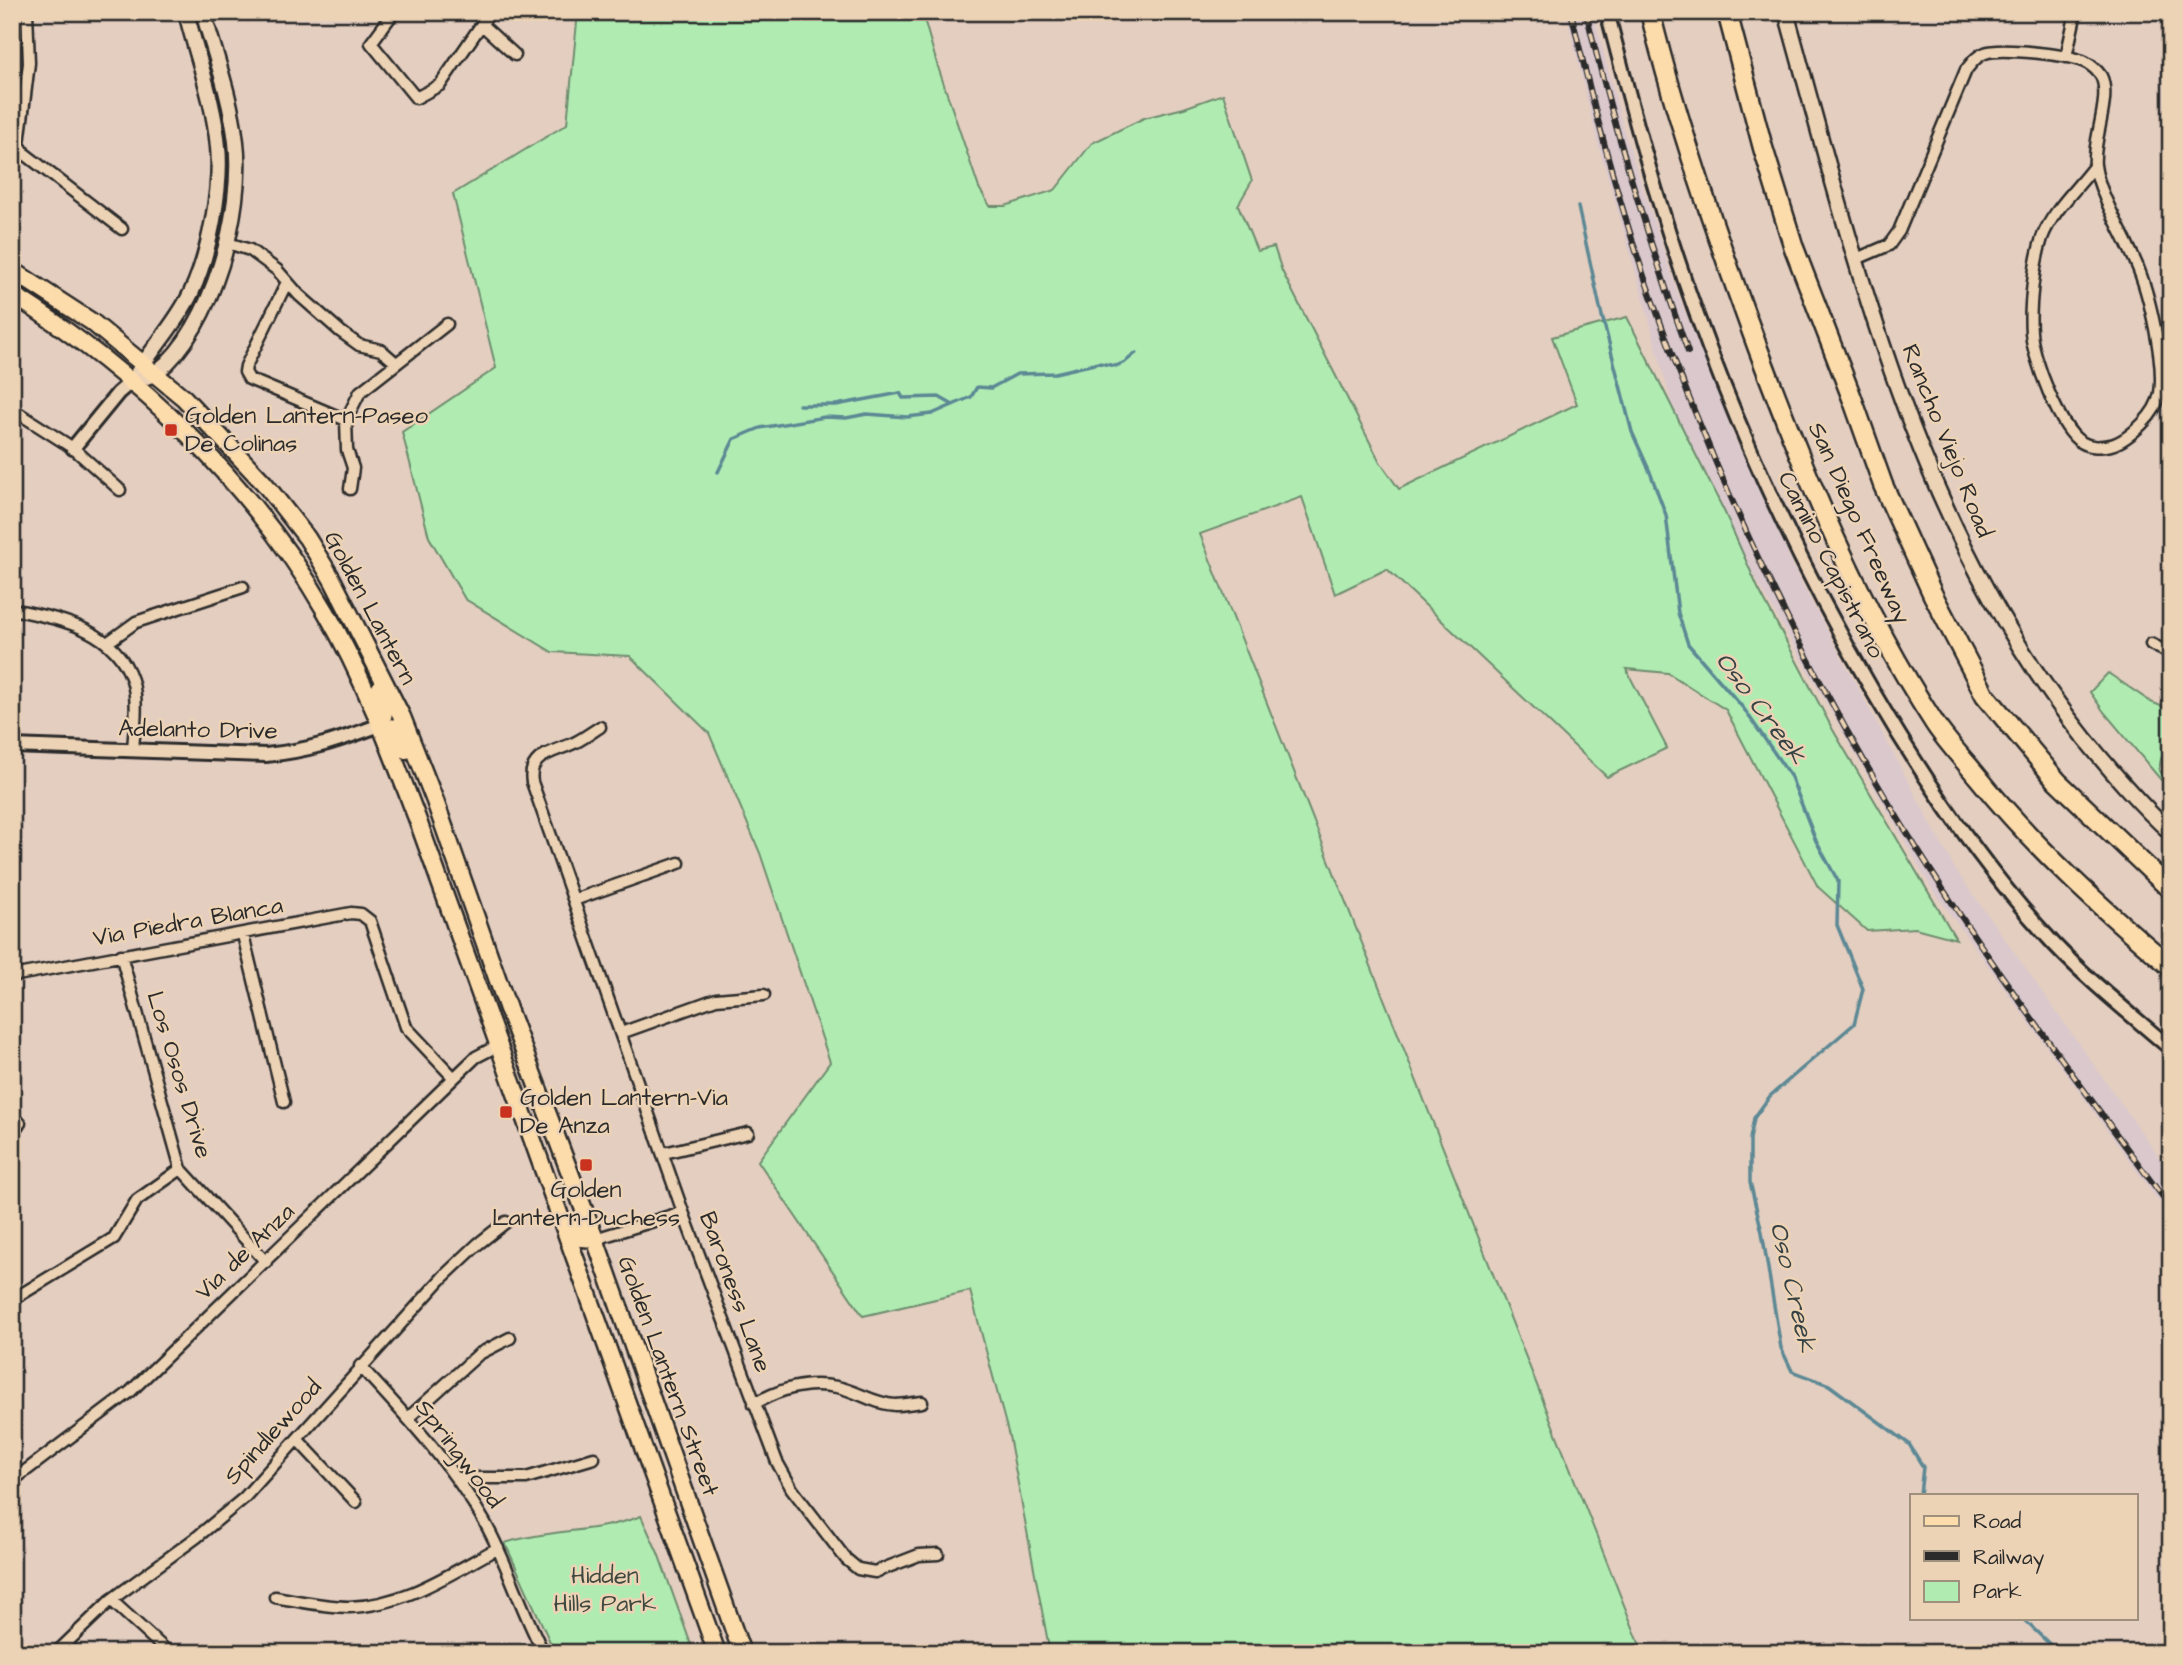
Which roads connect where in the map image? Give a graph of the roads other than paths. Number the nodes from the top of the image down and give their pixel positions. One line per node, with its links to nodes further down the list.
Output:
1 (27, 12): 15 (street)
2 (186, 12): 16 (main road)
3 (203, 12): 17 (main road)
4 (394, 12): 11 (street)
5 (490, 12): 11 (street)
6 (1607, 12): 55 (street, Camino Capistrano)
7 (1650, 12): 48 (highway, San Diego Freeway)
8 (1727, 12): 44 (highway, San Diego Freeway)
9 (1786, 12): 18 (main road, Rancho Viejo Road)
10 (2076, 12): 13 (street)
11 (482, 25): 12 (street)
12 (515, 55)
13 (2066, 57): 14 (street); 18 (street)
14 (2095, 165): 14 (street)
15 (122, 229)
16 (208, 238): 17 (main road); 24 (main road)
17 (228, 243): 20 (street); 24 (main road)
18 (1854, 260): 42 (main road, Rancho Viejo Road)
19 (12, 270): 24 (main road, Golden Lantern)
20 (286, 282): 23 (street); 27 (street)
21 (12, 294): 25 (main road, Golden Lantern)
22 (447, 324): 23 (street)
23 (396, 363): 27 (street)
24 (149, 368): 25 (main road); 33 (main road, Golden Lantern)
25 (132, 381): 28 (street); 37 (main road, Golden Lantern)
26 (12, 409): 28 (street)
27 (346, 420): 29 (street)
28 (73, 448): 30 (street)
29 (350, 489)
30 (120, 490)
31 (243, 586): 34 (street)
32 (12, 609): 34 (street)
33 (360, 633): 37 (main road); 41 (main road, Golden Lantern)
34 (107, 643): 40 (street)
35 (2151, 644): 36 (street)
36 (2171, 654)
37 (380, 725): 40 (street, Adelanto Drive); 41 (main road); 54 (main road, Golden Lantern)
38 (600, 727): 45 (street, Baroness Lane)
39 (12, 746): 40 (street, Adelanto Drive)
40 (133, 751)
41 (435, 801): 51 (main road, Golden Lantern)
42 (2171, 833)
43 (679, 863): 45 (street)
44 (2171, 890)
45 (574, 900): 52 (street, Baroness Lane)
46 (243, 935): 47 (street, Via Piedra Blanca); 57 (street, Via Piedra Blanca); 58 (street)
47 (121, 955): 49 (street, Via Piedra Blanca); 63 (street, Los Osos Drive)
48 (2171, 967)
49 (12, 975)
50 (764, 995): 52 (street)
51 (508, 1009): 53 (main road, Golden Lantern); 54 (main road)
52 (621, 1034): 62 (street, Baroness Lane)
53 (520, 1036): 56 (main road, Golden Lantern Street)
54 (499, 1045): 56 (main road); 57 (street, Via de Anza); 66 (main road, Golden Lantern Street)
55 (2171, 1049)
56 (527, 1056): 67 (main road, Golden Lantern Street)
57 (454, 1078): 68 (street, Via de Anza)
58 (284, 1102)
59 (20, 1123): 60 (street)
60 (12, 1132)
61 (748, 1133): 62 (street)
62 (664, 1153): 64 (street, Baroness Lane)
63 (181, 1169): 68 (street, Los Osos Drive); 70 (street)
64 (683, 1212): 67 (street); 74 (street, Baroness Lane)
65 (506, 1222): 72 (street, Spindlewood)
66 (564, 1225): 67 (main road); 69 (main road, Golden Lantern Street)
67 (595, 1239): 69 (main road); 89 (main road, Golden Lantern Street)
68 (266, 1262): 79 (street, Via de Anza)
69 (583, 1280): 88 (main road, Golden Lantern Street)
70 (12, 1300)
71 (510, 1338): 75 (street)
72 (360, 1366): 75 (street, Springwood); 76 (street, Spindlewood)
73 (922, 1402): 74 (street)
74 (754, 1404): 82 (street, Baroness Lane)
75 (408, 1418): 78 (street, Springwood)
76 (297, 1439): 80 (street); 84 (street, Spindlewood)
77 (594, 1458): 78 (street)
78 (457, 1478): 81 (street, Springwood)
79 (12, 1481)
80 (356, 1502)
81 (498, 1548): 83 (street); 87 (street, Springwood)
82 (938, 1554)
83 (275, 1597)
84 (111, 1600): 85 (street, Spindlewood); 86 (street)
85 (57, 1653)
86 (169, 1653)
87 (544, 1653)
88 (717, 1653)
89 (742, 1653)

